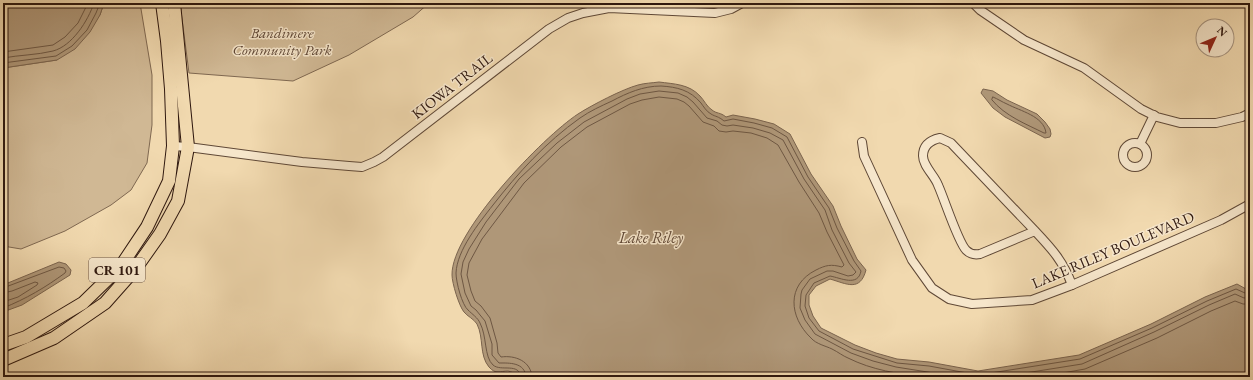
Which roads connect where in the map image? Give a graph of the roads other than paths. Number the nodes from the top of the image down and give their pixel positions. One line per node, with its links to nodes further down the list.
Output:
1 (162, 3): 9 (main road, CR 101)
2 (174, 3): 10 (main road, CR 101)
3 (742, 3): 10 (street, KIOWA TRAIL)
4 (973, 3): 6 (street)
5 (1250, 113): 6 (street)
6 (1154, 115): 8 (street)
7 (862, 142): 13 (street, LAKE RILEY BOULEVARD)
8 (1140, 144)
9 (173, 146): 10 (street, KIOWA TRAIL); 14 (main road, CR 101)
10 (188, 147): 15 (main road, CR 101)
11 (1250, 204): 13 (street, LAKE RILEY BOULEVARD)
12 (1035, 231): 12 (street); 13 (street)
13 (1072, 285)
14 (3, 345)
15 (3, 360)

